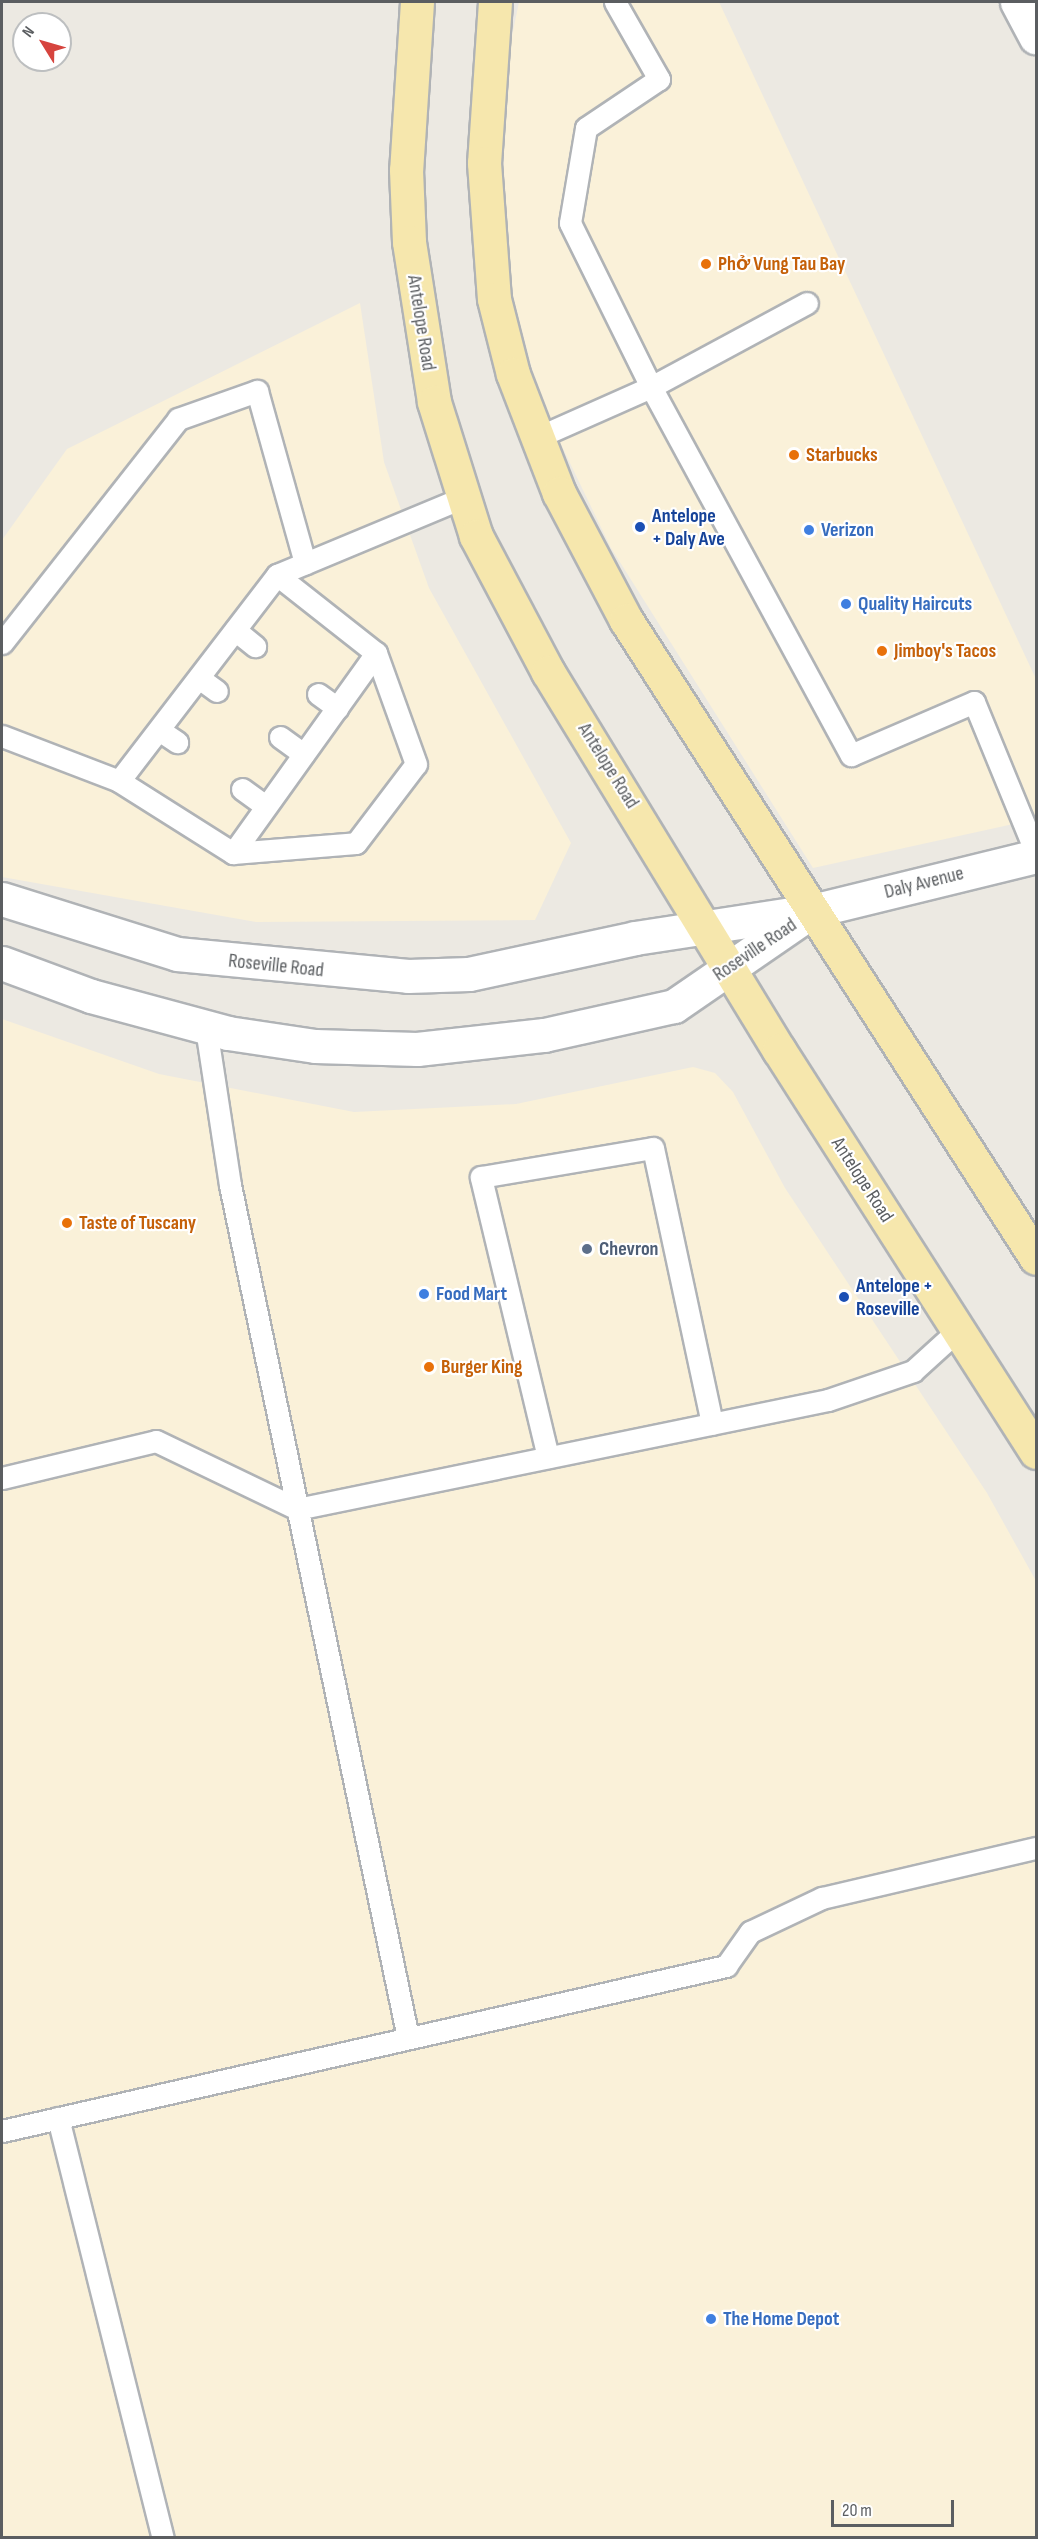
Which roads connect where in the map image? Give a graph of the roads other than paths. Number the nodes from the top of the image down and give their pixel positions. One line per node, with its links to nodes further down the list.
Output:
1 (417, 2): 9 (main road, Antelope Road)
2 (495, 2): 8 (main road)
3 (615, 2): 7 (lane)
4 (1017, 2): 5 (main road)
5 (1036, 37)
6 (807, 303): 7 (lane)
7 (651, 387): 8 (lane); 29 (lane)
8 (536, 438): 31 (main road)
9 (462, 498): 10 (lane); 32 (main road, Antelope Road)
10 (305, 563): 11 (lane); 13 (lane)
11 (277, 575): 12 (lane); 15 (lane)
12 (235, 630): 14 (lane); 16 (lane)
13 (2, 643)
14 (255, 646)
15 (376, 653): 19 (lane); 28 (lane)
16 (199, 678): 17 (lane); 20 (lane)
17 (217, 691)
18 (318, 694): 19 (lane)
19 (337, 708): 24 (lane)
20 (159, 730): 23 (lane); 25 (lane)
21 (2, 736): 25 (lane)
22 (280, 737): 24 (lane)
23 (177, 742)
24 (303, 754): 27 (lane)
25 (119, 781): 28 (lane)
26 (242, 789): 27 (lane)
27 (265, 806): 28 (lane)
28 (233, 853)
29 (1036, 854): 31 (main road, Daly Avenue)
30 (2, 899): 32 (main road, Roseville Road)
31 (812, 911): 32 (main road, Roseville Road); 34 (main road, Roseville Road); 36 (main road)
32 (706, 927): 34 (main road, Antelope Road)
33 (2, 963): 35 (main road, Roseville Road)
34 (730, 967): 35 (main road, Roseville Road); 37 (main road, Antelope Road)
35 (206, 1028): 42 (lane)
36 (1036, 1257)
37 (958, 1330): 38 (lane); 39 (main road, Antelope Road)
38 (712, 1424): 40 (lane); 40 (lane)
39 (1036, 1452)
40 (548, 1457): 42 (lane)
41 (2, 1478): 42 (lane)
42 (297, 1509): 44 (lane)
43 (1036, 1848): 44 (lane)
44 (408, 2038): 45 (lane)
45 (58, 2118): 46 (lane); 47 (lane)
46 (2, 2131)
47 (163, 2538)

